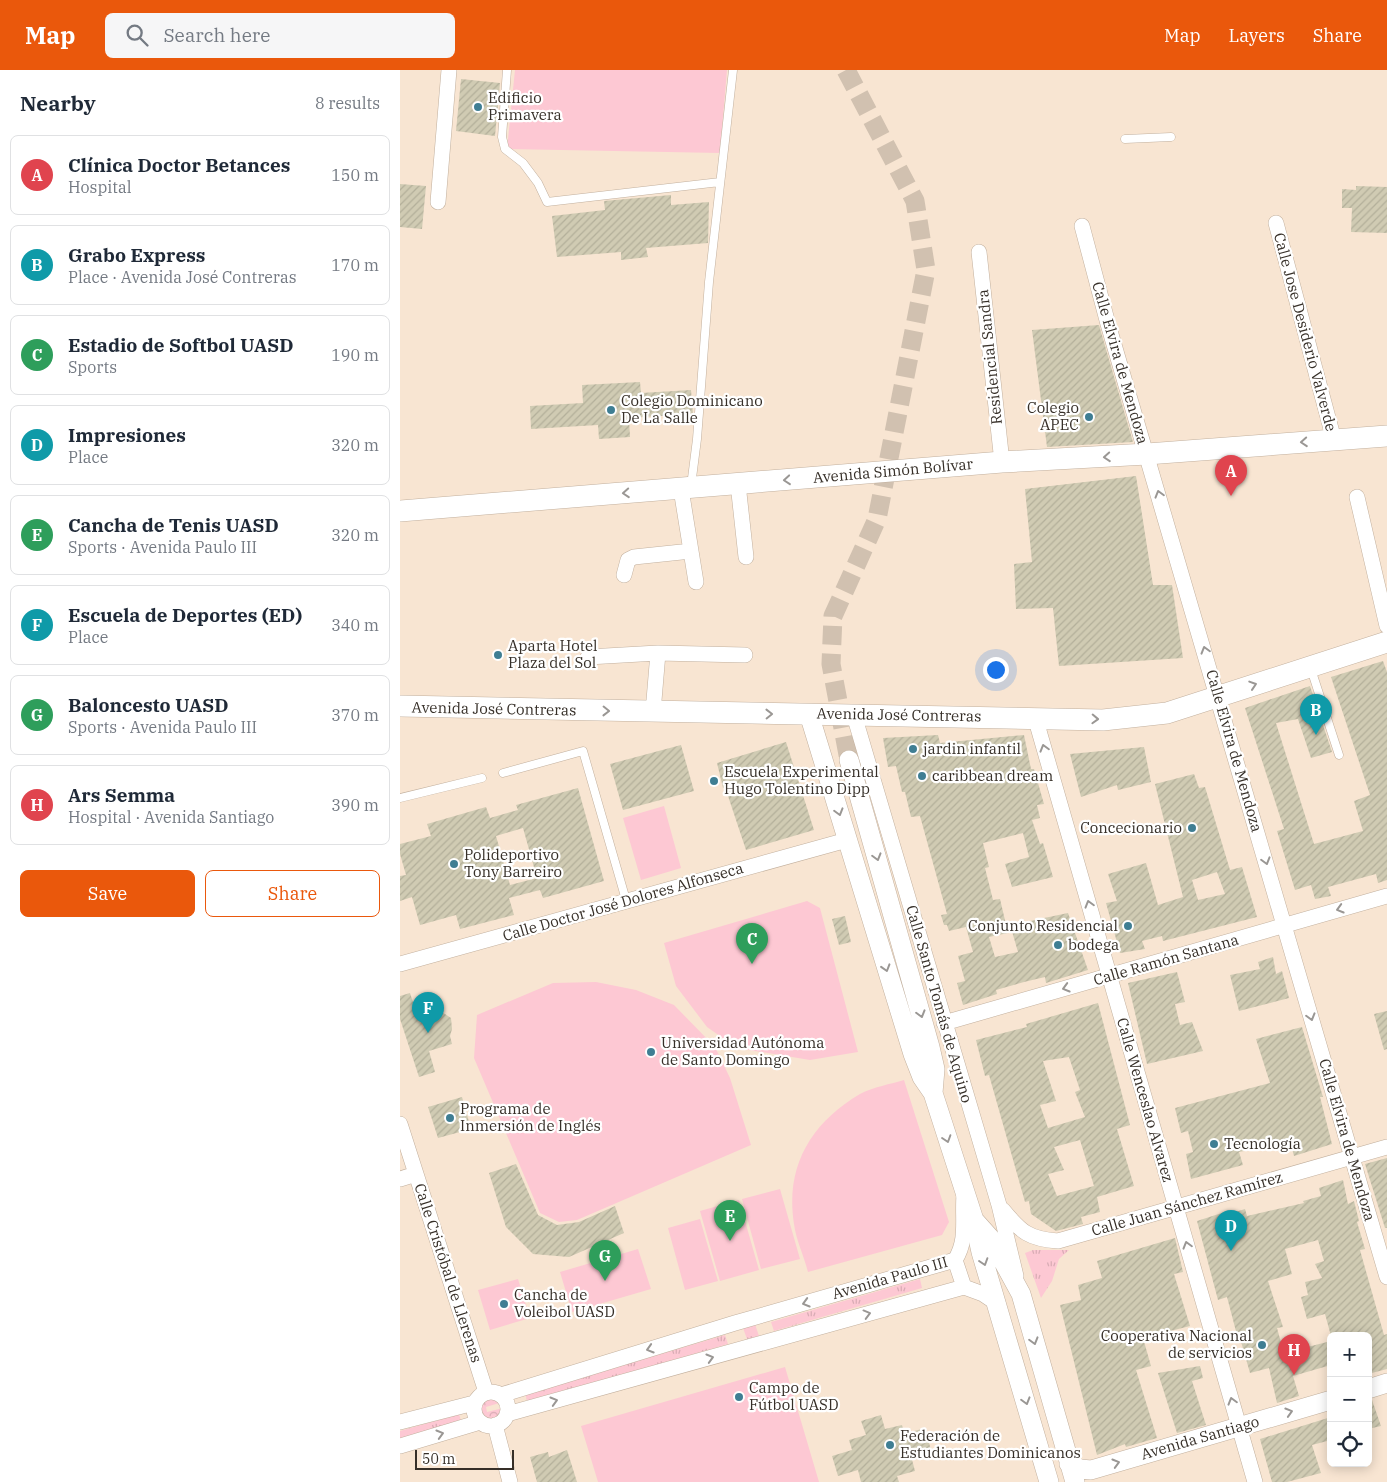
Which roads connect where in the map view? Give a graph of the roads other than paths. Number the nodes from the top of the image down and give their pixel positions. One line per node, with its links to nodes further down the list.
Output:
1 (449, 70): 7 (street)
2 (507, 70): 6 (lane)
3 (733, 70): 6 (lane)
4 (1171, 137): 5 (lane)
5 (1124, 140)
6 (720, 182): 16 (lane)
7 (438, 202)
8 (1276, 223): 12 (street, Calle Jose Desiderio Valverde)
9 (1082, 226): 13 (street, Calle Elvira de Mendoza)
10 (979, 252): 14 (street, Residencial Sandra)
11 (1387, 436): 12 (main road, Avenida Simón Bolívar)
12 (1334, 440): 13 (main road, Avenida Simón Bolívar, one-way to 13)
13 (1147, 454): 14 (main road, Avenida Simón Bolívar, one-way to 14); 29 (street, Calle Elvira de Mendoza, one-way to 13)
14 (1002, 462): 15 (main road, Avenida Simón Bolívar, one-way to 15)
15 (738, 484): 16 (main road, Avenida Simón Bolívar); 20 (street)
16 (686, 489): 18 (main road, Avenida Simón Bolívar, one-way to 18); 19 (street)
17 (1357, 497): 23 (street)
18 (400, 511)
19 (691, 551): 21 (street); 22 (street)
20 (746, 557)
21 (624, 575)
22 (696, 582)
23 (1387, 626)
24 (1387, 642): 28 (main road, Avenida José Contreras)
25 (658, 653): 26 (street); 27 (street); 31 (street)
26 (745, 655)
27 (588, 657)
28 (1310, 668): 29 (main road, Avenida José Contreras, one-way to 28); 35 (lane)
29 (1218, 696): 34 (main road, Avenida José Contreras, one-way to 29); 43 (street, Calle Elvira de Mendoza, one-way to 43)
30 (400, 706): 31 (main road, Avenida José Contreras, one-way to 31)
31 (653, 712): 32 (main road, Avenida José Contreras, one-way to 32)
32 (809, 714): 33 (main road, Avenida José Contreras); 40 (street, Calle Santo Tomás de Aquino, one-way to 40)
33 (854, 715): 34 (main road, Avenida José Contreras); 46 (street, Calle Santo Tomás de Aquino)
34 (1035, 717): 45 (street, Calle Wenceslao Alvarez, one-way to 34)
35 (1339, 755)
36 (849, 760): 47 (street, one-way to 47)
37 (504, 773): 42 (lane)
38 (482, 778): 39 (lane)
39 (400, 798)
40 (847, 840): 42 (street, Calle Doctor José Dolores Alfonseca); 47 (street, Calle Santo Tomás de Aquino, one-way to 47)
41 (1387, 896): 43 (street, Calle Ramón Santana, one-way to 43)
42 (626, 900): 44 (street, Calle Doctor José Dolores Alfonseca)
43 (1284, 925): 45 (street, Calle Ramón Santana); 50 (street, Calle Elvira de Mendoza, one-way to 50)
44 (400, 964)
45 (1110, 976): 46 (street, Calle Ramón Santana, one-way to 46); 55 (street, Calle Wenceslao Alvarez)
46 (944, 1024): 54 (street, Calle Santo Tomás de Aquino)
47 (932, 1093): 53 (street, Calle Santo Tomás de Aquino, one-way to 53)
48 (400, 1124): 51 (street, Calle Cristóbal de Llerenas)
49 (1387, 1147): 50 (street, Calle Juan Sánchez Ramírez)
50 (1352, 1157): 55 (street, Calle Juan Sánchez Ramírez); 58 (street, Calle Elvira de Mendoza)
51 (416, 1174): 52 (street); 68 (street, Calle Cristóbal de Llerenas)
52 (400, 1179)
53 (964, 1194): 56 (street, Calle Santo Tomás de Aquino); 57 (street, Avenida Paulo III)
54 (999, 1204): 55 (street, Calle Juan Sánchez Ramírez); 60 (street, Calle Santo Tomás de Aquino)
55 (1176, 1207): 75 (street, Calle Wenceslao Alvarez, one-way to 55)
56 (974, 1220): 60 (street, Calle Santo Tomás de Aquino); 61 (street, Calle Santo Tomás de Aquino, one-way to 61)
57 (955, 1260): 59 (street); 62 (street, Avenida Paulo III, one-way to 62)
58 (1387, 1277)
59 (964, 1287): 61 (street, Avenida Paulo III); 64 (street, Avenida Paulo III, one-way to 59)
60 (1020, 1294): 77 (street, Calle Santo Tomás de Aquino, one-way to 77)
61 (998, 1304): 79 (street, Calle Santo Tomás de Aquino, one-way to 79)
62 (760, 1316): 63 (street, Avenida Paulo III); 64 (street)
63 (735, 1323): 65 (street); 68 (street, Avenida Paulo III, one-way to 68)
64 (767, 1342): 65 (street, Avenida Paulo III)
65 (743, 1349): 71 (street, Avenida Paulo III, one-way to 65)
66 (1387, 1383): 67 (street)
67 (1372, 1387)
68 (494, 1394): 70 (street); 71 (street)
69 (1327, 1401): 75 (street, Avenida Santiago, one-way to 69)
70 (474, 1403): 72 (street); 73 (street)
71 (507, 1414): 74 (street)
72 (400, 1422)
73 (480, 1422): 74 (street); 76 (street, one-way to 73)
74 (495, 1426): 78 (street)
75 (1240, 1427): 77 (street, Avenida Santiago, one-way to 75); 81 (street, Calle Wenceslao Alvarez)
76 (400, 1446)
77 (1070, 1464): 80 (street, Calle Santo Tomás de Aquino)
78 (510, 1482)
79 (1049, 1482)
80 (1075, 1482)
81 (1255, 1482)

